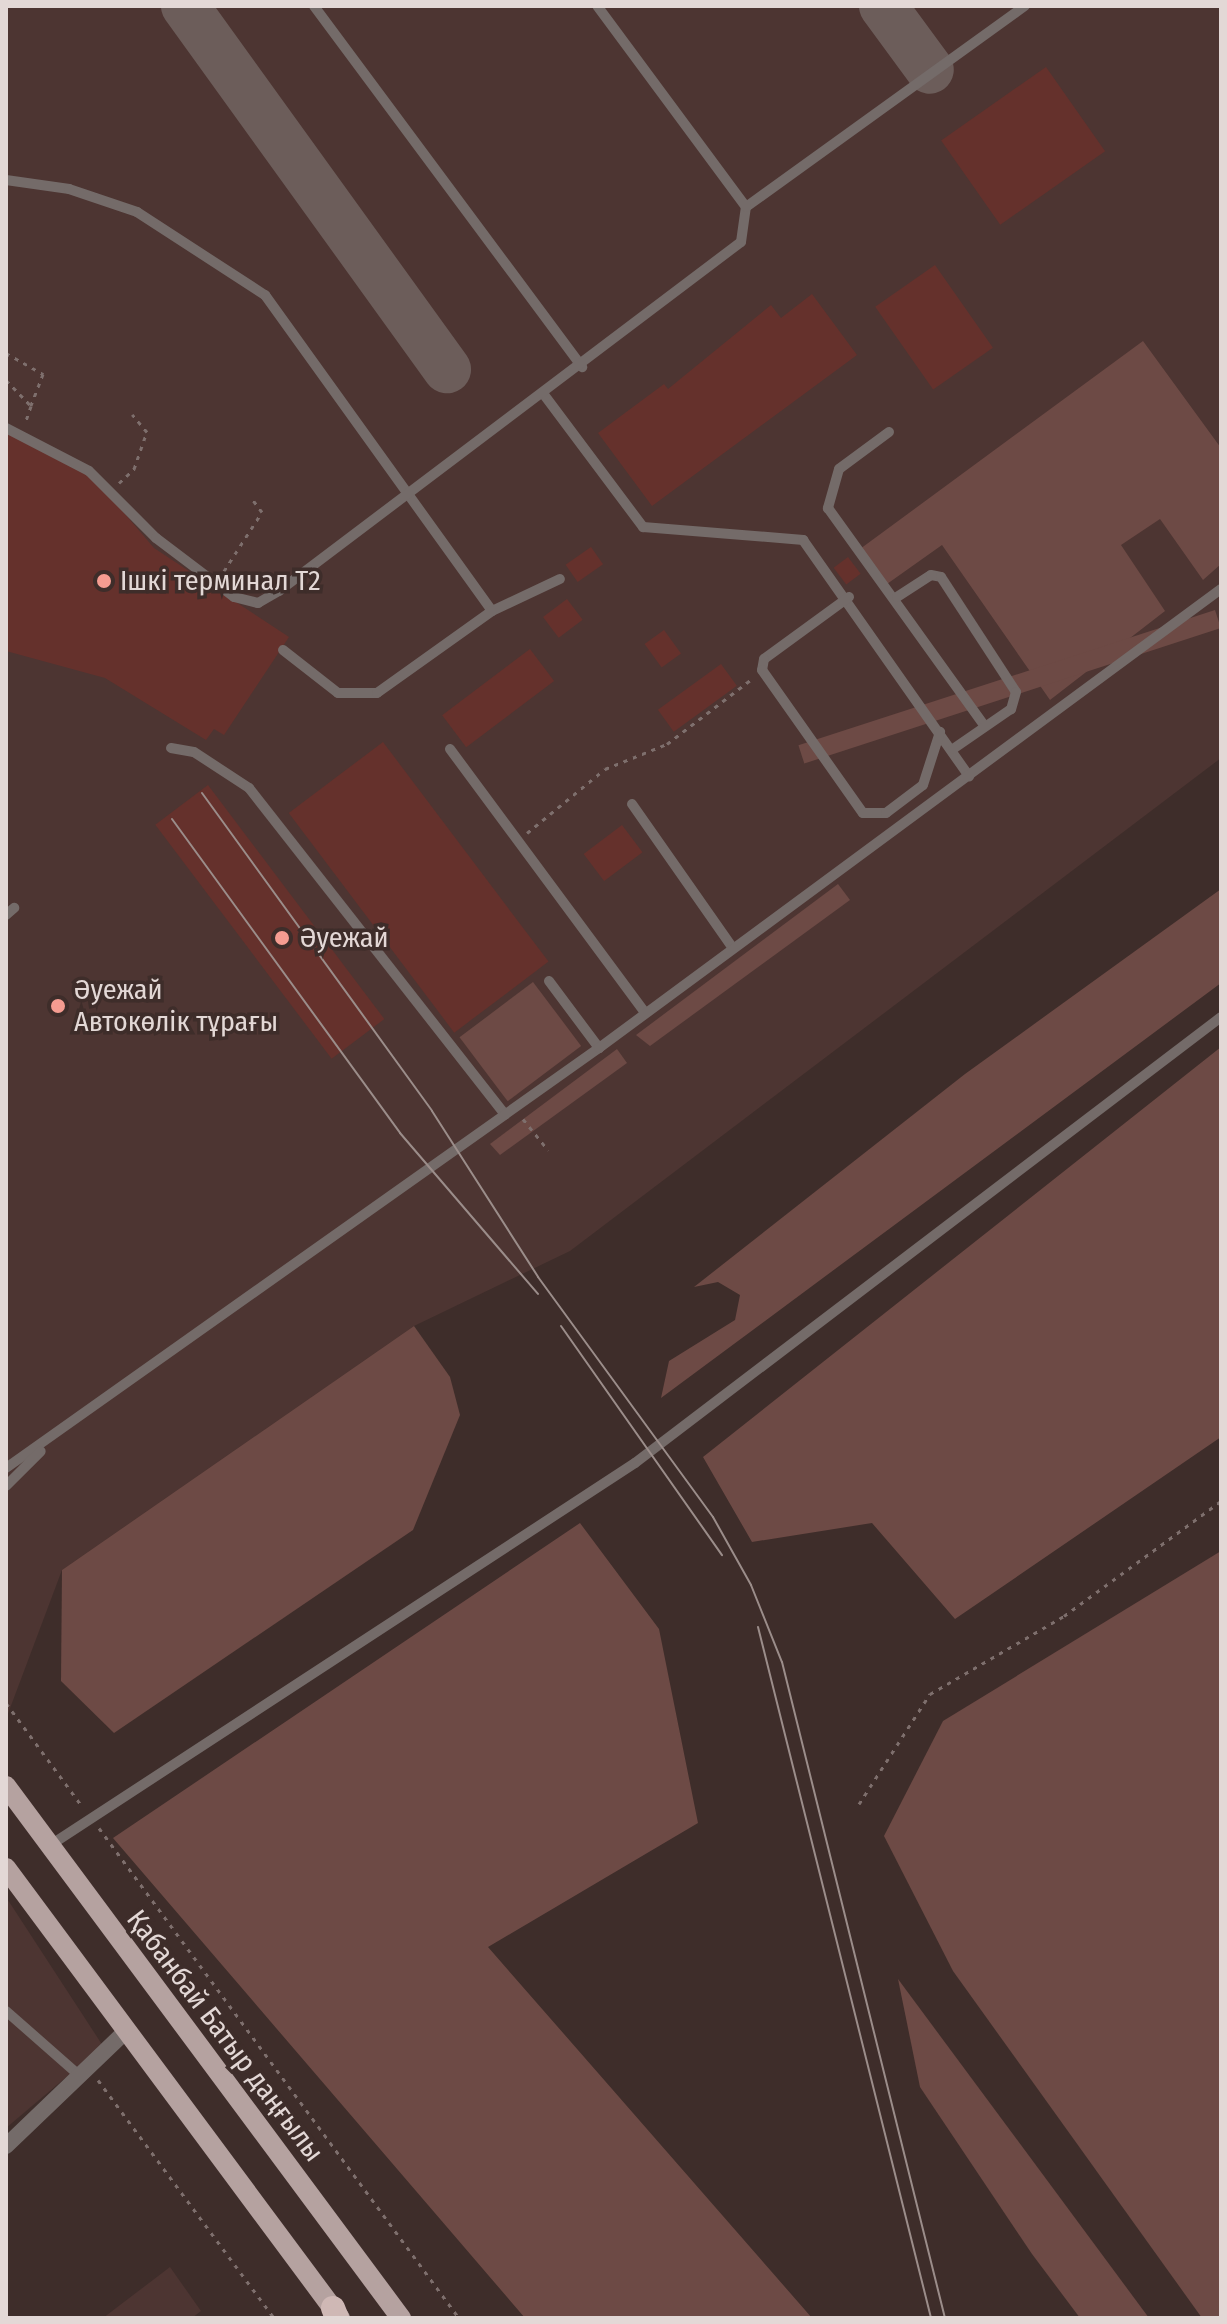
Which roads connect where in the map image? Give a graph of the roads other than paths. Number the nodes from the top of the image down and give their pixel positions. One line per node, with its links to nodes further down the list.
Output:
1 (314, 6): 6 (lane)
2 (597, 6): 5 (lane)
3 (1025, 6): 5 (lane)
4 (6, 180): 10 (lane)
5 (746, 207): 6 (lane)
6 (582, 367): 7 (lane)
7 (545, 396): 10 (lane); 13 (lane)
8 (6, 428): 10 (lane)
9 (889, 432): 14 (lane)
10 (412, 491): 15 (lane)
11 (560, 579): 15 (lane)
12 (1221, 589): 22 (lane)
13 (849, 597): 18 (lane); 18 (lane)
14 (897, 597): 17 (lane); 17 (lane)
15 (492, 611): 16 (lane)
16 (283, 650)
17 (984, 725): 21 (lane)
18 (940, 732): 21 (lane)
19 (171, 748): 29 (lane)
20 (450, 749): 26 (lane)
21 (953, 749): 22 (lane)
22 (969, 776): 24 (lane)
23 (632, 804): 24 (lane)
24 (732, 947): 26 (lane)
25 (549, 981): 28 (lane)
26 (645, 1013): 28 (lane)
27 (1221, 1017): 34 (lane)
28 (599, 1048): 29 (lane)
29 (510, 1111): 30 (lane)
30 (55, 1437): 31 (lane); 32 (lane)
31 (6, 1468)
32 (6, 1486)
33 (6, 1786): 34 (main road, Қабанбай Батыр даңғылы)
34 (49, 1846): 41 (main road, Қабанбай Батыр даңғылы)
35 (6, 1868): 37 (main road)
36 (6, 2011): 38 (lane)
37 (126, 2031): 38 (street); 40 (main road)
38 (84, 2071): 39 (street)
39 (6, 2146)
40 (337, 2315)
41 (401, 2318)

